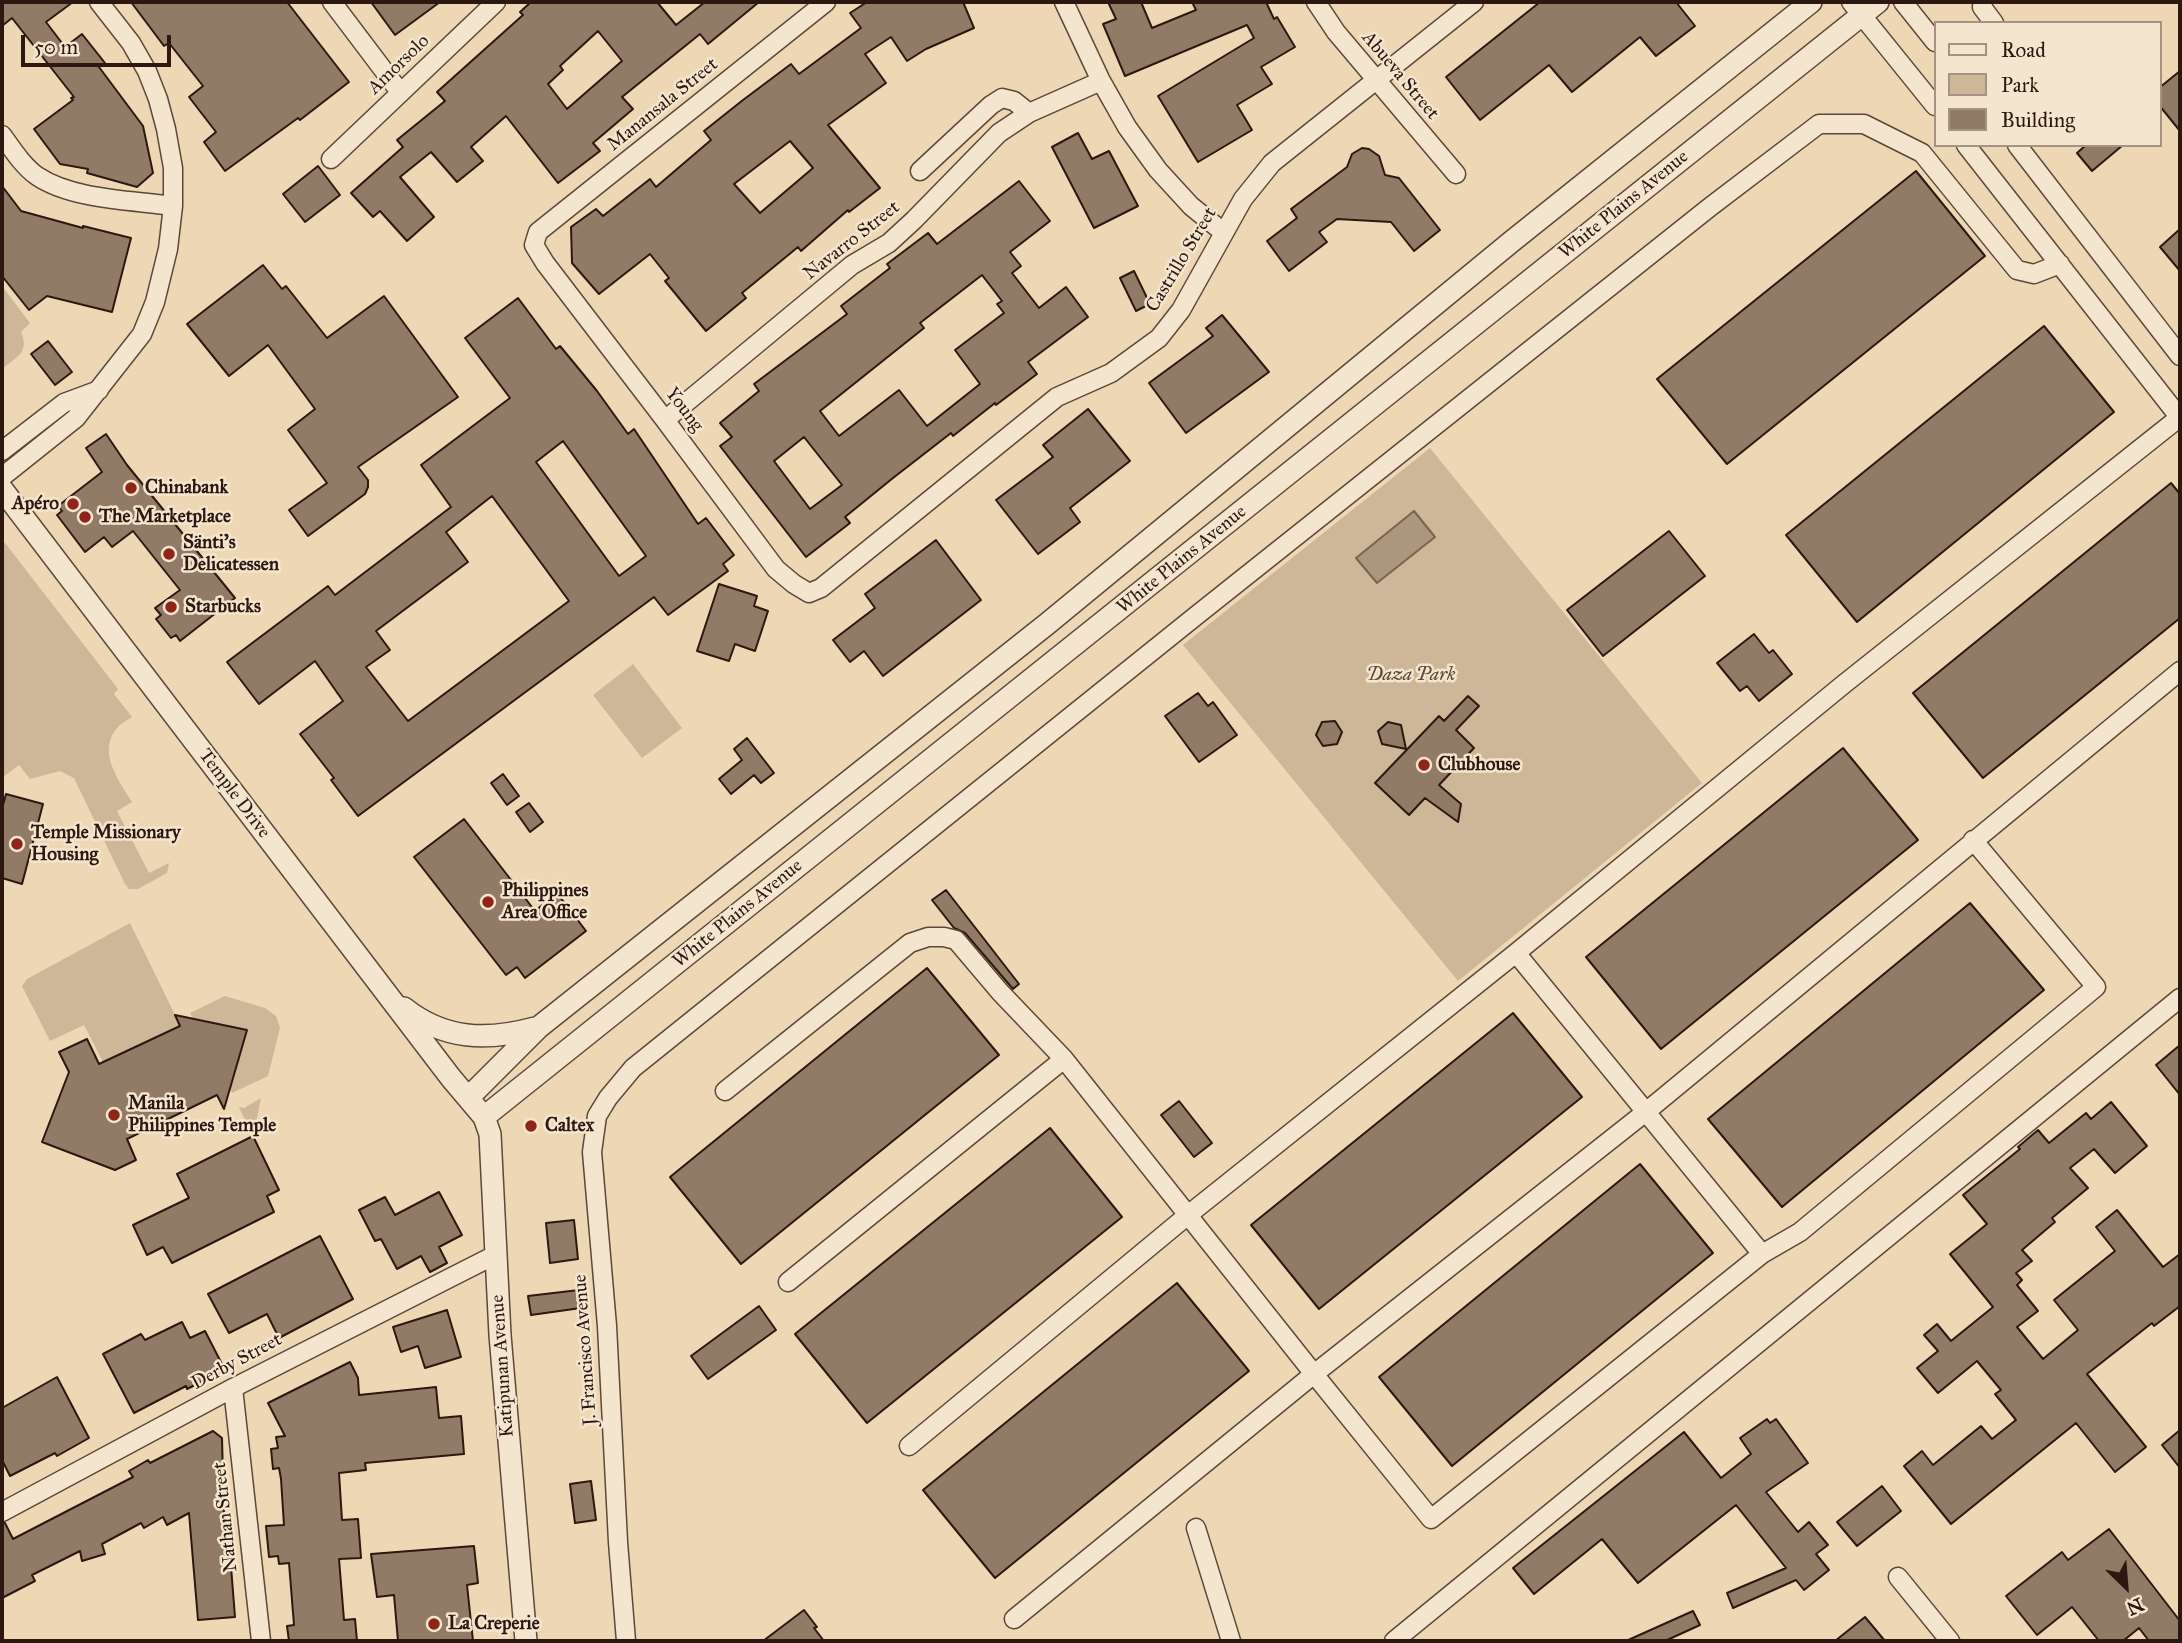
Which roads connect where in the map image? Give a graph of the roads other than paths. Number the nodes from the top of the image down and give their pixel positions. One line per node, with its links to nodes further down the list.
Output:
1 (99, 2): 25 (street)
2 (332, 2): 16 (street)
3 (496, 2): 16 (street, Amorsolo)
4 (826, 2): 27 (street, Manansala Street)
5 (1064, 2): 15 (street)
6 (1316, 2): 14 (street, Abueva Street)
7 (1474, 2): 14 (street, Castrillo Street)
8 (1811, 2): 39 (street, White Plains Avenue)
9 (1903, 2): 13 (street)
10 (1983, 2): 12 (street)
11 (1864, 6): 17 (street); 40 (street, White Plains Avenue)
12 (1992, 21)
13 (1934, 41)
14 (1376, 80): 24 (street, Abueva Street); 26 (street, Castrillo Street)
15 (1101, 81): 18 (street, Navarro Street); 26 (street)
16 (400, 92): 22 (street, Amorsolo)
17 (1934, 105)
18 (1029, 113): 23 (street); 33 (street, Navarro Street)
19 (2, 135): 25 (street)
20 (1968, 147): 28 (street)
21 (2019, 147): 29 (street)
22 (331, 159)
23 (920, 171)
24 (1456, 174)
25 (173, 206): 30 (street)
26 (1223, 232): 38 (street, Castrillo Street)
27 (534, 245): 33 (street, Young)
28 (2060, 264): 32 (street); 65 (street, J. Francisco Avenue)
29 (2180, 356)
30 (99, 390): 31 (street); 34 (street)
31 (51, 414): 34 (street); 35 (street)
32 (2180, 417): 43 (street)
33 (665, 420): 38 (street, Young)
34 (62, 429): 36 (street)
35 (2, 451)
36 (2, 477)
37 (2, 489): 44 (street, Temple Drive)
38 (809, 593)
39 (1047, 624): 40 (street); 46 (street, White Plains Avenue)
40 (1069, 651): 51 (street, White Plains Avenue)
41 (2180, 671): 42 (street)
42 (1973, 840): 50 (street); 53 (street)
43 (1517, 953): 50 (street); 52 (street)
44 (388, 995): 46 (street); 49 (street, Temple Drive)
45 (2180, 998): 67 (street)
46 (538, 1027): 49 (street, White Plains Avenue)
47 (1064, 1059): 48 (street); 52 (street); 55 (street)
48 (725, 1091)
49 (467, 1098): 51 (street)
50 (1647, 1111): 53 (street); 56 (street)
51 (484, 1117): 54 (street, Katipunan Avenue)
52 (1188, 1215): 56 (street); 58 (street)
53 (1762, 1254): 56 (street)
54 (495, 1255): 57 (street, Derby Street); 64 (street, Katipunan Avenue)
55 (788, 1282)
56 (1314, 1374): 62 (street)
57 (233, 1388): 59 (street, Derby Street); 63 (street, Nathan Street)
58 (909, 1446)
59 (2, 1512)
60 (1196, 1528): 66 (street)
61 (1898, 1577): 68 (street)
62 (1014, 1619)
63 (261, 1641)
64 (526, 1641)
65 (625, 1641)
66 (1231, 1641)
67 (1394, 1641)
68 (1951, 1641)

